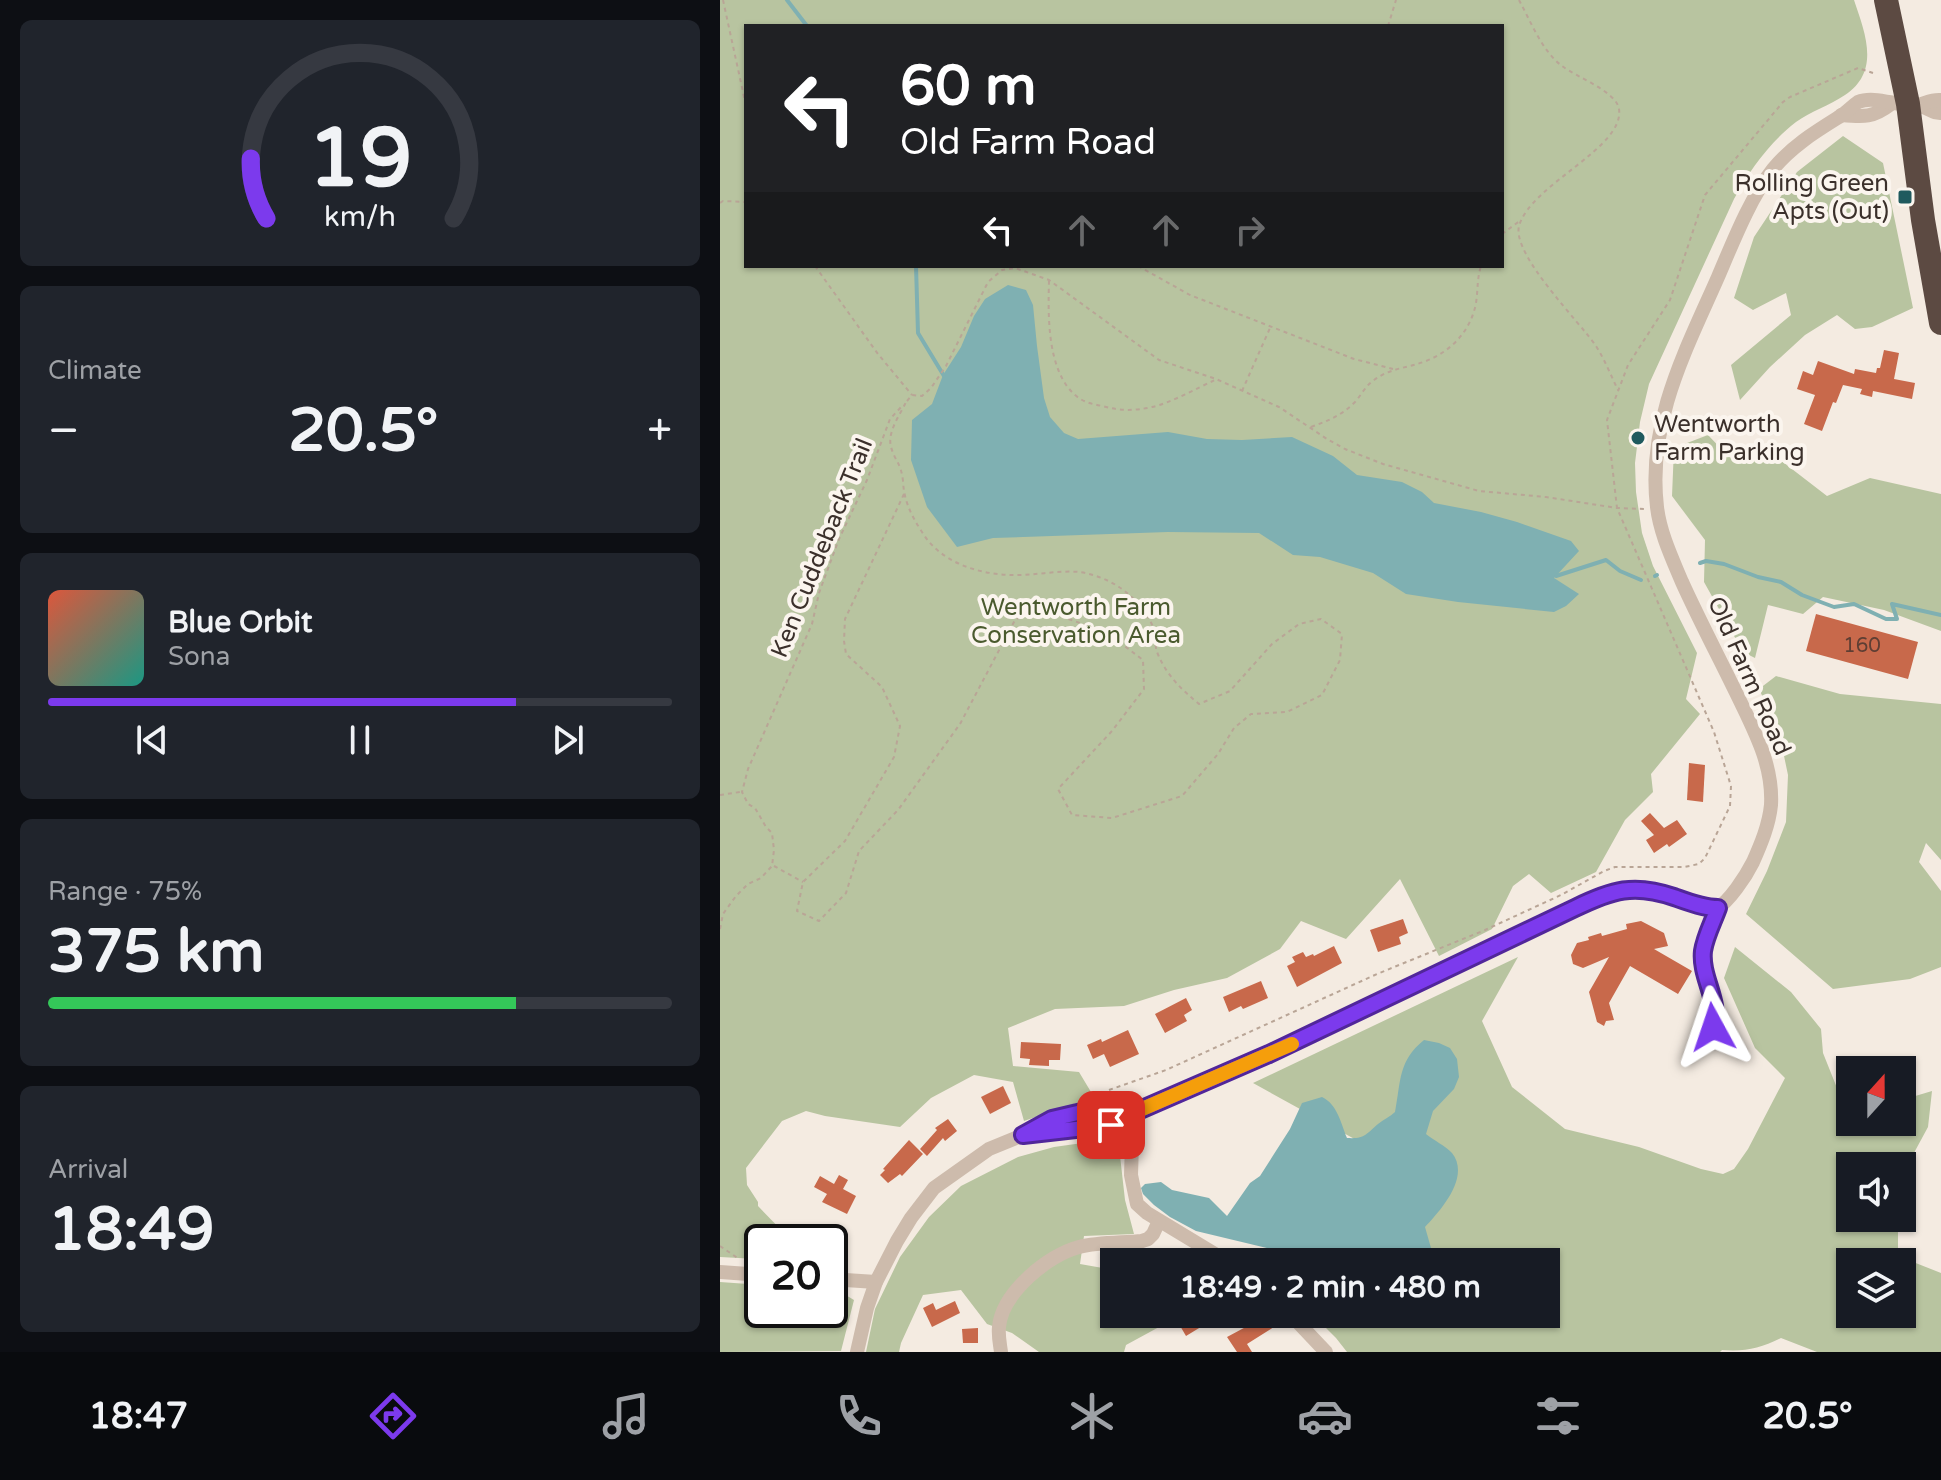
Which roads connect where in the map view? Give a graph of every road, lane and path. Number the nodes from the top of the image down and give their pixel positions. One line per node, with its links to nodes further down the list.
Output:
1 (723, 0): 7 (path)
2 (1396, 0): 5 (path)
3 (1519, 0): 13 (path)
4 (1886, 0): 9 (highway)
5 (1389, 24)
6 (1873, 73): 25 (path)
7 (744, 97)
8 (1941, 100): 9 (street, Old Farm Road)
9 (1906, 104): 10 (street); 20 (highway); 31 (street, Old Farm Road)
10 (1941, 113)
11 (744, 202): 12 (path)
12 (720, 203)
13 (1522, 219): 14 (path); 25 (path)
14 (1504, 232)
15 (816, 268): 26 (path)
16 (1017, 268): 19 (path, Ken Cuddeback Trail); 26 (path, Ken Cuddeback Trail)
17 (1142, 268): 21 (path)
18 (1481, 268): 22 (path)
19 (1049, 280): 23 (path, Ken Cuddeback Trail); 23 (path)
20 (1941, 323)
21 (1270, 327): 22 (path); 24 (path)
22 (1393, 369): 28 (path)
23 (1216, 379): 24 (path, Ken Cuddeback Trail)
24 (1242, 391): 28 (path, Ken Cuddeback Trail)
25 (1618, 391): 30 (path)
26 (912, 395): 27 (path, Ken Cuddeback Trail)
27 (906, 402): 29 (path); 32 (path, Ken Cuddeback Trail)
28 (1310, 427): 30 (path, Ken Cuddeback Trail)
29 (904, 494): 35 (path); 35 (path)
30 (1617, 508): 31 (path, Ken Cuddeback Trail); 39 (path)
31 (1657, 510): 36 (street, Old Farm Road)
32 (742, 792): 33 (path); 34 (path)
33 (720, 795)
34 (772, 866): 35 (path); 37 (path)
35 (803, 882)
36 (1718, 908): 38 (lane); 40 (street)
37 (720, 929)
38 (1699, 1040)
39 (1109, 1090)
40 (1133, 1113): 41 (street); 46 (street)
41 (1159, 1221): 42 (street); 49 (street)
42 (1204, 1248)
43 (720, 1272): 44 (street)
44 (744, 1274)
45 (848, 1280): 46 (street)
46 (876, 1282): 48 (street)
47 (1303, 1328): 50 (street)
48 (857, 1352)
49 (1001, 1352)
50 (1326, 1352)

